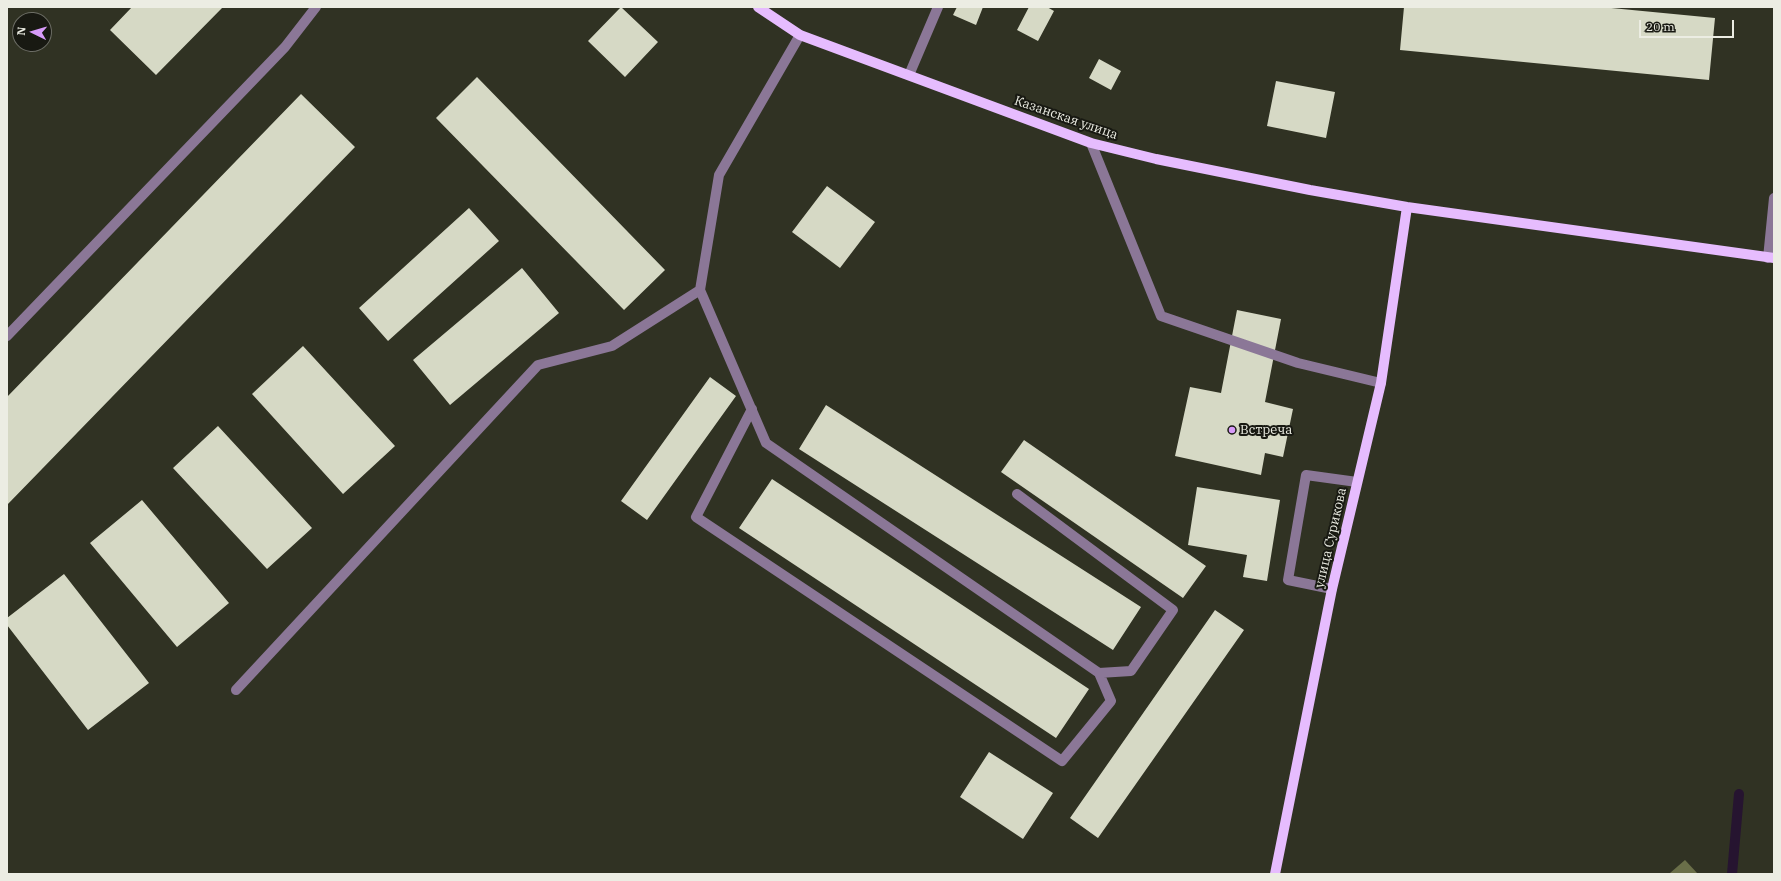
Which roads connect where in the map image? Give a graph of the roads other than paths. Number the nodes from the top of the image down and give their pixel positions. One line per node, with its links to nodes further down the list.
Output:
1 (316, 7): 11 (lane)
2 (758, 7): 4 (main road, Казанская улица)
3 (938, 7): 5 (lane)
4 (800, 35): 5 (main road, Казанская улица); 10 (lane)
5 (909, 75): 6 (main road, Казанская улица)
6 (1091, 143): 8 (main road, Казанская улица); 12 (lane)
7 (1774, 198): 9 (lane)
8 (1407, 207): 9 (main road, Казанская улица); 12 (main road, улица Сурикова)
9 (1771, 258)
10 (700, 290): 13 (lane); 18 (lane)
11 (7, 336)
12 (1381, 384): 14 (main road, улица Сурикова)
13 (752, 409): 17 (lane); 17 (lane)
14 (1357, 482): 16 (main road, улица Сурикова); 16 (lane)
15 (1017, 494): 17 (lane)
16 (1332, 589): 19 (main road, улица Сурикова)
17 (1099, 673)
18 (236, 690)
19 (1275, 874)

